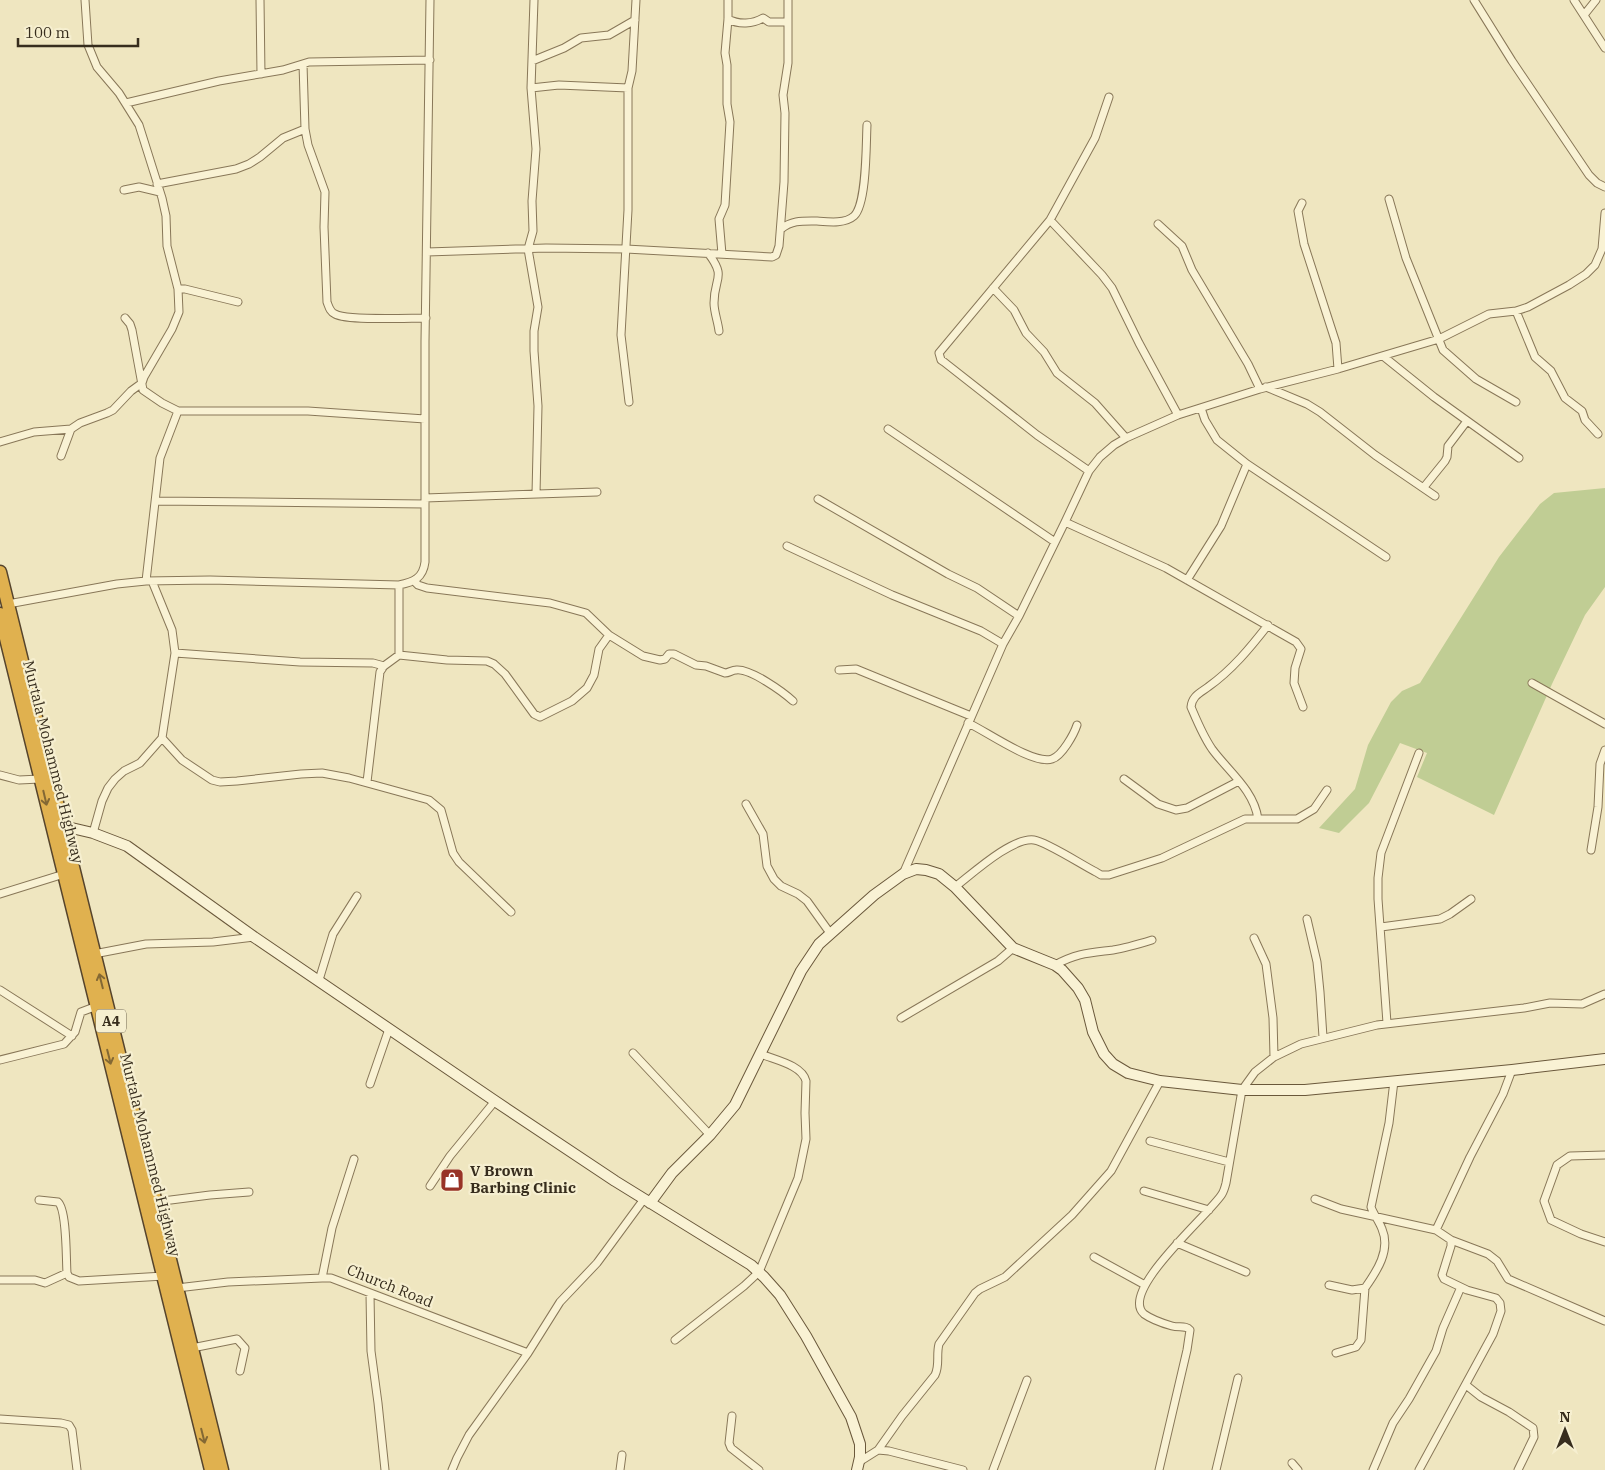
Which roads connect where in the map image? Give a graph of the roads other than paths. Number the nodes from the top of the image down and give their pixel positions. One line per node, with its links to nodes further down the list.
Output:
1 (85, 0): 23 (street)
2 (260, 0): 19 (street)
3 (430, 0): 16 (street)
4 (534, 0): 17 (street)
5 (636, 0): 13 (street)
6 (728, 0): 12 (street)
7 (788, 0): 14 (street)
8 (1474, 0): 27 (street)
9 (1574, 0): 11 (street)
10 (1596, 0): 11 (street)
11 (1584, 16): 15 (street)
12 (728, 19): 14 (street); 41 (street)
13 (635, 20): 17 (street); 21 (street)
14 (788, 22): 35 (street)
15 (1605, 48)
16 (430, 60): 18 (street); 39 (street)
17 (532, 62): 20 (street)
18 (303, 64): 19 (street); 25 (street)
19 (261, 74): 23 (street)
20 (531, 88): 21 (street); 36 (street)
21 (628, 88): 37 (street)
22 (1109, 97): 33 (street)
23 (126, 104): 26 (street)
24 (867, 125): 35 (street)
25 (304, 129): 26 (street); 47 (street)
26 (157, 184): 29 (street)
27 (1605, 187)
28 (124, 190): 29 (street)
29 (160, 192): 43 (street)
30 (1388, 199): 49 (street)
31 (1302, 203): 51 (street)
32 (1605, 213): 38 (street)
33 (1050, 220): 42 (street); 58 (street)
34 (1158, 224): 53 (street)
35 (781, 229): 41 (street)
36 (528, 249): 37 (street); 39 (street); 72 (street)
37 (626, 249): 40 (street); 54 (street)
38 (1603, 250): 45 (street)
39 (427, 252): 47 (street)
40 (708, 253): 41 (street); 48 (street)
41 (722, 254)
42 (993, 288): 64 (street); 69 (street)
43 (178, 290): 44 (street); 52 (street)
44 (238, 302)
45 (1516, 311): 49 (street); 63 (street)
46 (125, 318): 52 (street)
47 (426, 318): 59 (street)
48 (720, 331)
49 (1438, 339): 50 (street); 55 (street)
50 (1383, 356): 51 (street); 60 (street)
51 (1338, 369): 53 (street)
52 (142, 383): 57 (street); 61 (street)
53 (1263, 388): 56 (street); 70 (street)
54 (629, 402)
55 (1516, 402)
56 (1201, 408): 58 (street); 68 (street)
57 (178, 411): 59 (street); 75 (street)
58 (1178, 415): 64 (street)
59 (425, 419): 76 (street)
60 (1467, 421): 67 (street); 70 (street)
61 (72, 429): 65 (street); 66 (street)
62 (888, 429): 78 (street)
63 (1598, 434)
64 (1126, 438): 69 (street)
65 (0, 442)
66 (61, 456)
67 (1519, 458)
68 (1247, 464): 80 (street); 82 (street)
69 (1088, 471): 77 (street)
70 (1424, 487): 73 (street)
71 (597, 492): 72 (street)
72 (536, 494): 76 (street)
73 (1435, 496)
74 (818, 499): 88 (street)
75 (156, 501): 76 (street); 83 (street)
76 (425, 501): 84 (street)
77 (1066, 522): 78 (street); 82 (street)
78 (1056, 542): 88 (street)
79 (787, 546): 91 (street)
80 (1386, 558)
81 (0, 572): 86 (highway, A4)
82 (1187, 580): 89 (street)
83 (149, 581): 85 (street); 86 (street); 92 (street)
84 (414, 581): 85 (street); 90 (street)
85 (399, 585): 93 (street)
86 (8, 604): 98 (highway, A4)
87 (0, 614): 98 (highway, Murtala Mohammed Highway / A4)
88 (1019, 616): 91 (street)
89 (1268, 625): 99 (street); 109 (street)
90 (609, 635): 93 (street); 97 (street)
91 (1003, 644): 100 (street)
92 (175, 653): 94 (street); 103 (street)
93 (399, 655): 94 (street)
94 (384, 666): 110 (street)
95 (839, 670): 100 (street)
96 (1532, 683): 101 (street)
97 (793, 701)
98 (27, 706): 107 (highway, Murtala Mohammed Highway / A4); 114 (highway, A4)
99 (1303, 707)
100 (970, 719): 102 (street); 118 (street)
101 (1605, 724)
102 (1077, 725)
103 (162, 738): 110 (street); 115 (street)
104 (1605, 750): 116 (street)
105 (1418, 753): 125 (street)
106 (0, 775): 107 (street)
107 (40, 779): 117 (highway, Murtala Mohammed Highway / A4, one-way to 117)
108 (1124, 779): 109 (street)
109 (1239, 781): 113 (street)
110 (367, 782): 123 (street)
111 (1327, 790): 113 (street)
112 (746, 804): 126 (street)
113 (1258, 819): 119 (street)
114 (63, 826): 115 (street); 131 (highway, A4)
115 (93, 833): 127 (street)
116 (1591, 850)
117 (64, 874): 120 (street); 136 (highway, Murtala Mohammed Highway / A4)
118 (903, 874): 119 (street); 126 (street)
119 (955, 887): 130 (street)
120 (0, 894)
121 (357, 896): 133 (street)
122 (1471, 899): 125 (street)
123 (511, 912)
124 (1307, 919): 141 (street)
125 (1381, 927): 138 (street)
126 (830, 933): 143 (street)
127 (254, 937): 131 (street); 133 (street)
128 (1254, 938): 144 (street)
129 (1152, 940): 132 (street)
130 (1013, 948): 132 (street); 137 (street)
131 (94, 954): 164 (highway, A4, one-way to 131)
132 (1056, 965): 148 (street)
133 (318, 980): 139 (street)
134 (0, 990): 140 (street)
135 (1605, 994): 138 (street)
136 (97, 1006): 140 (street); 175 (highway, Murtala Mohammed Highway / A4, one-way to 175)
137 (901, 1018)
138 (1387, 1024): 141 (street)
139 (389, 1029): 150 (street); 152 (street)
140 (72, 1036): 146 (street)
141 (1322, 1037): 144 (street)
142 (634, 1053): 153 (street)
143 (761, 1054): 153 (street); 172 (street)
144 (1274, 1057): 151 (street)
145 (1605, 1059): 147 (street)
146 (0, 1060)
147 (1512, 1070): 149 (street); 167 (street)
148 (1160, 1081): 151 (street); 195 (street)
149 (1394, 1081): 151 (street); 166 (street)
150 (370, 1084)
151 (1242, 1090): 157 (street)
152 (495, 1101): 158 (street); 163 (street)
153 (710, 1134): 163 (street)
154 (1150, 1141): 157 (street)
155 (1605, 1155): 169 (street)
156 (354, 1159): 176 (street)
157 (1229, 1162): 165 (street)
158 (430, 1186)
159 (249, 1192): 164 (street)
160 (1144, 1192): 165 (street)
161 (1314, 1199): 166 (street)
162 (39, 1200): 174 (street)
163 (647, 1201): 172 (street); 187 (street)
164 (155, 1202): 180 (highway, A4)
165 (1209, 1210): 170 (street)
166 (1374, 1217): 167 (street); 181 (street)
167 (1436, 1230): 168 (street)
168 (1451, 1240): 182 (street); 184 (street)
169 (1605, 1242)
170 (1177, 1243): 173 (street); 178 (street)
171 (1094, 1257): 178 (street)
172 (759, 1272): 185 (street); 198 (street)
173 (1246, 1272)
174 (67, 1273): 175 (street); 177 (street)
175 (164, 1276): 200 (highway, Murtala Mohammed Highway / A4, one-way to 200)
176 (322, 1278): 180 (street, Church Road); 183 (street, Church Road)
177 (0, 1280)
178 (1145, 1285): 208 (street)
179 (1330, 1285): 181 (street)
180 (177, 1288): 186 (highway, A4)
181 (1365, 1288): 188 (street)
182 (1461, 1288): 192 (street); 211 (street)
183 (370, 1294): 187 (street, Church Road); 202 (street)
184 (1605, 1321)
185 (675, 1340)
186 (192, 1348): 189 (street); 201 (highway, A4)
187 (528, 1353): 203 (street)
188 (1336, 1353)
189 (240, 1371)
190 (1238, 1378): 209 (street)
191 (1027, 1380): 207 (street)
192 (1466, 1385): 212 (street); 213 (street)
193 (732, 1416): 205 (street)
194 (0, 1419): 199 (street)
195 (878, 1450): 198 (street); 206 (street)
196 (622, 1455): 204 (street)
197 (1292, 1463): 210 (street)
198 (858, 1466)
199 (77, 1470)
200 (211, 1470)
201 (222, 1470)
202 (385, 1470)
203 (452, 1470)
204 (620, 1470)
205 (760, 1470)
206 (963, 1470)
207 (992, 1470)
208 (1159, 1470)
209 (1216, 1470)
210 (1298, 1470)
211 (1373, 1470)
212 (1419, 1470)
213 (1518, 1470)

